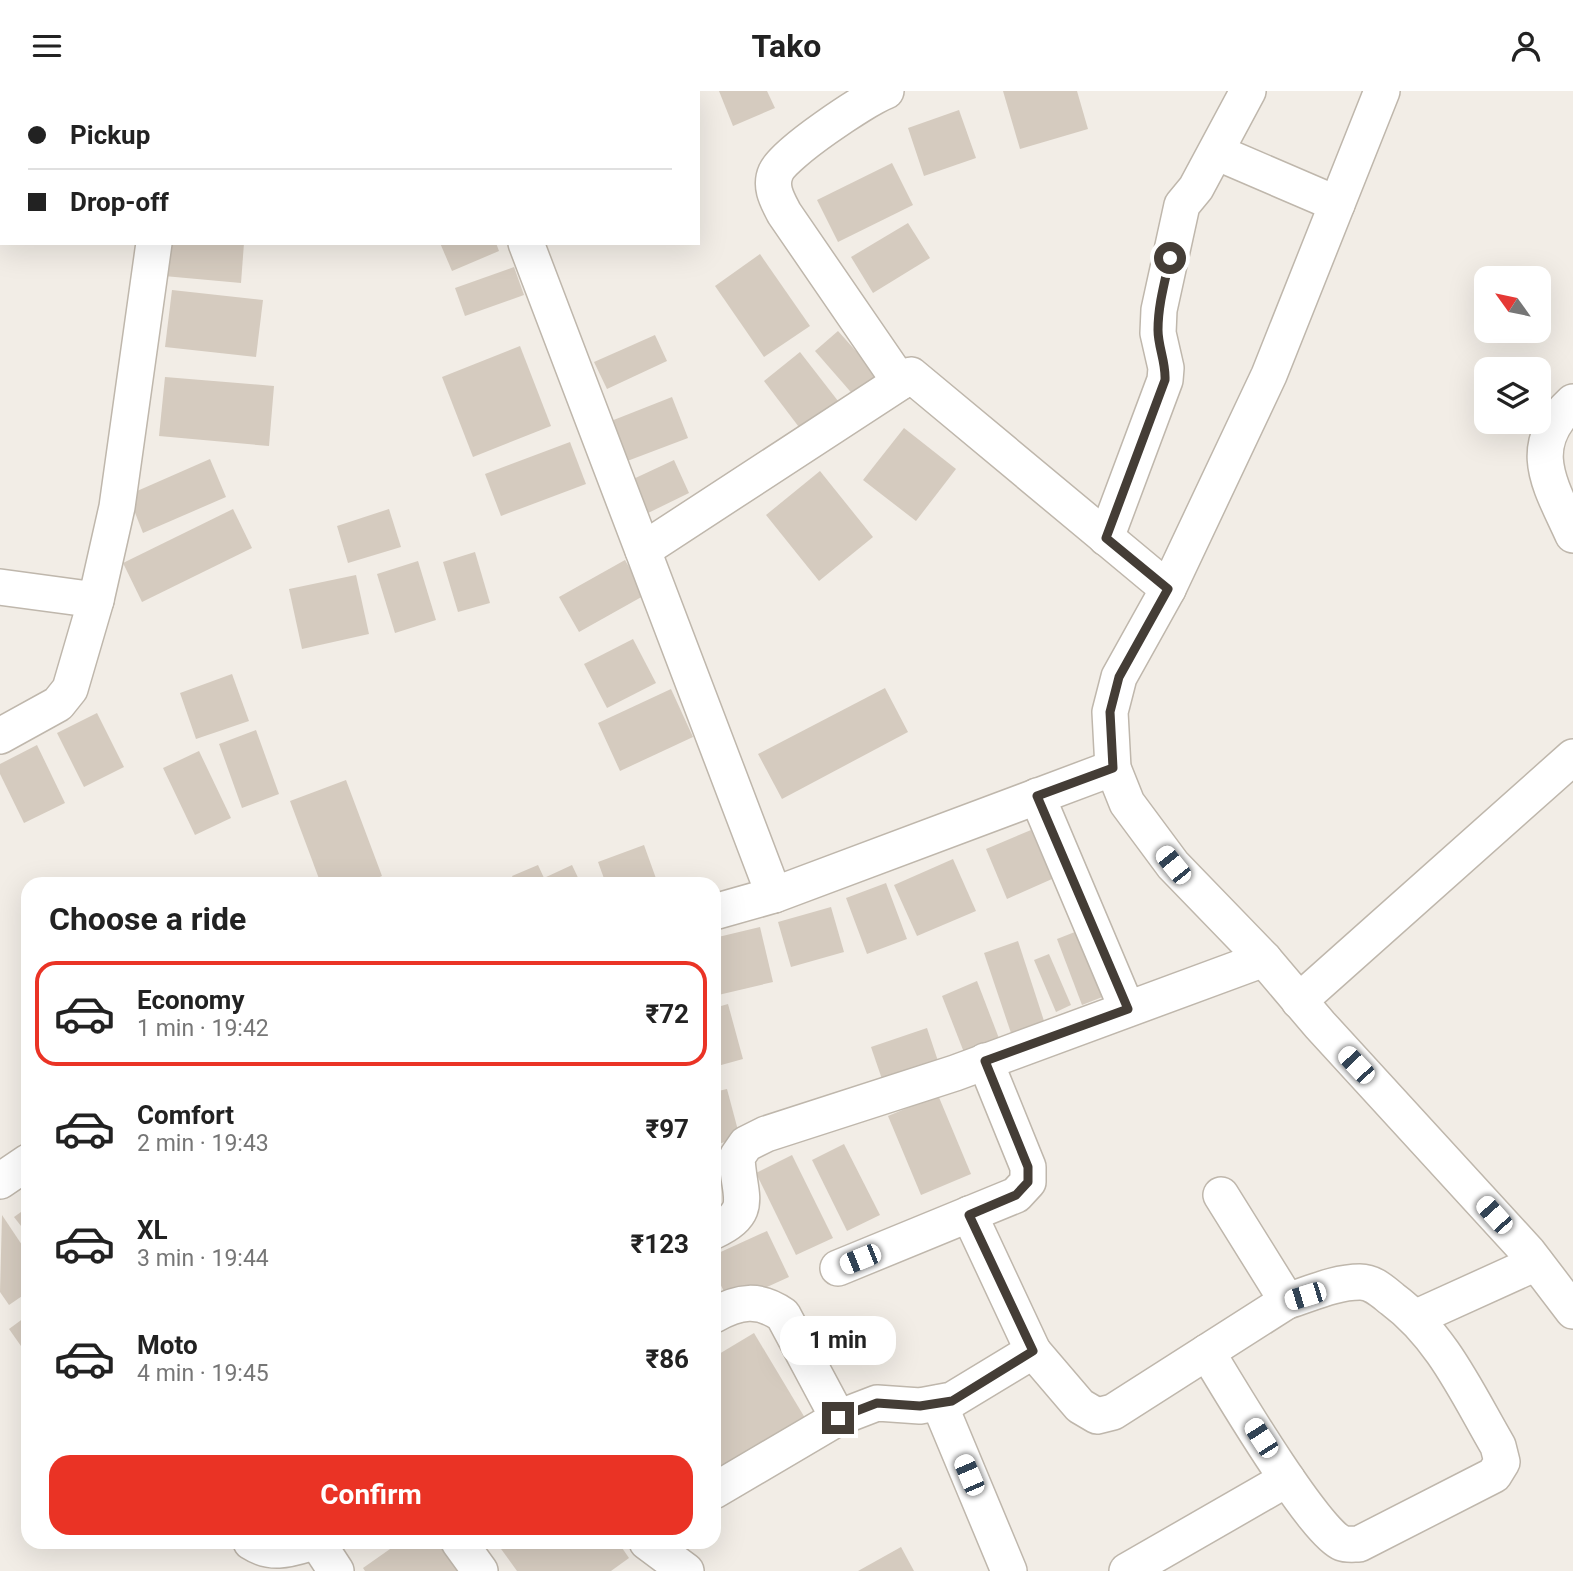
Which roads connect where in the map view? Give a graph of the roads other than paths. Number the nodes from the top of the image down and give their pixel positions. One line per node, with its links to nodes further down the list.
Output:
1 (1248, 91): 4 (street)
2 (1382, 91): 5 (street)
3 (880, 92): 8 (street)
4 (1216, 152): 5 (street); 11 (street)
5 (1337, 204): 14 (street)
6 (153, 245): 15 (street)
7 (527, 245): 12 (street)
8 (901, 382): 11 (street); 12 (street)
9 (1573, 402): 10 (street)
10 (1573, 535)
11 (1106, 538): 14 (street)
12 (643, 549): 20 (street)
13 (0, 587): 15 (street)
14 (1168, 589): 18 (street)
15 (96, 600): 16 (street)
16 (0, 736)
17 (1570, 767): 23 (street)
18 (1113, 768): 19 (street); 22 (street)
19 (1037, 796): 20 (street); 24 (street)
20 (774, 895): 21 (street)
21 (721, 910)
22 (1264, 959): 23 (street); 24 (street)
23 (1299, 1001): 31 (street)
24 (1128, 1009): 25 (street)
25 (985, 1061): 29 (street); 30 (street)
26 (21, 1167): 27 (street)
27 (0, 1181)
28 (1221, 1195): 33 (street)
29 (969, 1215): 32 (street); 37 (street)
30 (721, 1228)
31 (1536, 1263): 34 (street); 36 (street)
32 (838, 1268)
33 (1287, 1301): 36 (street); 38 (street)
34 (1573, 1311)
35 (721, 1312): 40 (street)
36 (1417, 1317): 41 (street)
37 (1033, 1351): 38 (street); 39 (street)
38 (1207, 1352): 41 (street)
39 (939, 1403): 40 (street); 53 (street)
40 (838, 1418): 42 (street)
41 (1287, 1479): 54 (street)
42 (721, 1487)
43 (266, 1549): 44 (street)
44 (291, 1549)
45 (320, 1549): 49 (street)
46 (464, 1549): 50 (street)
47 (656, 1549): 51 (street)
48 (693, 1549): 52 (street)
49 (336, 1571)
50 (480, 1571)
51 (686, 1571)
52 (692, 1571)
53 (1009, 1571)
54 (1127, 1571)

